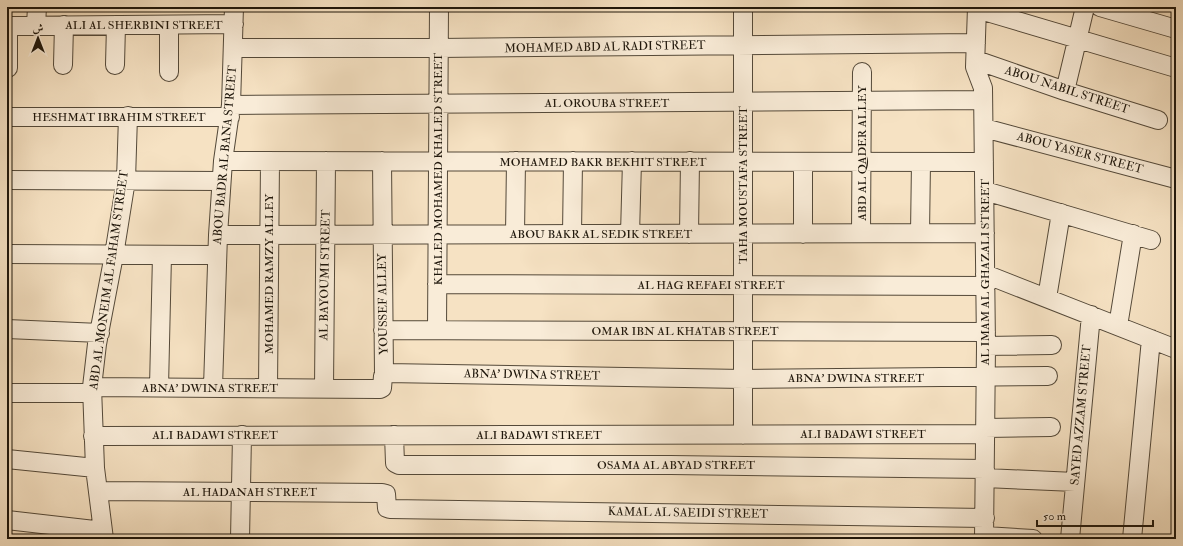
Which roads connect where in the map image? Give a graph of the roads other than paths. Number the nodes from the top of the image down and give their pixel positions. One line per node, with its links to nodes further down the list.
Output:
1 (37, 7): 8 (street)
2 (439, 7): 17 (street, KHALED MOHAMED KHALED STREET)
3 (743, 7): 15 (street, TAHA MOUSTAFA STREET)
4 (1085, 7): 14 (street)
5 (1100, 7): 13 (street)
6 (977, 8): 14 (street); 18 (street, AL IMAM AL GHAZALI STREET)
7 (234, 16): 11 (street, ALI AL SHERBINI STREET); 16 (street, ABOU BADR AL BANA STREET)
8 (36, 25): 9 (street, ALI AL SHERBINI STREET); 12 (street, ALI AL SHERBINI STREET)
9 (64, 25): 10 (street, ALI AL SHERBINI STREET); 19 (street)
10 (116, 25): 11 (street, ALI AL SHERBINI STREET); 20 (street)
11 (169, 25): 23 (street)
12 (8, 26): 21 (street)
13 (1176, 29)
14 (1077, 38): 22 (street); 25 (street)
15 (743, 45): 17 (street, MOHAMED ABD AL RADI STREET); 18 (street, MOHAMED ABD AL RADI STREET); 28 (street, TAHA MOUSTAFA STREET)
16 (233, 48): 17 (street, MOHAMED ABD AL RADI STREET); 30 (street, ABOU BADR AL BANA STREET)
17 (438, 48): 29 (street, KHALED MOHAMED KHALED STREET)
18 (976, 51): 25 (street, ABOU NABIL STREET); 26 (street, AL IMAM AL GHAZALI STREET)
19 (63, 65)
20 (115, 65)
21 (8, 68)
22 (1176, 68)
23 (169, 72)
24 (862, 72): 27 (street, ABD AL QADER ALLEY)
25 (1065, 91): 33 (street, ABOU NABIL STREET)
26 (983, 100): 27 (street, AL OROUBA STREET); 34 (street, AL IMAM AL GHAZALI STREET)
27 (862, 101): 28 (street, AL OROUBA STREET); 46 (street, ABD AL QADER ALLEY)
28 (743, 102): 29 (street, AL OROUBA STREET); 44 (street, TAHA MOUSTAFA STREET)
29 (438, 104): 30 (street, AL OROUBA STREET); 39 (street, KHALED MOHAMED KHALED STREET)
30 (231, 111): 31 (street, HESHMAT IBRAHIM STREET); 35 (street, ABOU BADR AL BANA STREET)
31 (128, 116): 32 (street, HESHMAT IBRAHIM STREET); 51 (street, ABD AL MONEIM AL FAHAM STREET)
32 (7, 118)
33 (1158, 120)
34 (984, 128): 48 (street, AL IMAM AL GHAZALI STREET); 49 (street, ABOU YASER STREET)
35 (223, 161): 36 (street, MOHAMED BAKR BEKHIT STREET); 52 (street, ABOU BADR AL BANA STREET)
36 (270, 161): 37 (street, MOHAMED BAKR BEKHIT STREET); 66 (street, MOHAMED RAMZY ALLEY)
37 (326, 161): 38 (street, MOHAMED BAKR BEKHIT STREET); 67 (street, AL BAYOUMI STREET)
38 (382, 161): 39 (street, MOHAMED BAKR BEKHIT STREET); 68 (street, YOUSSEF ALLEY)
39 (438, 161): 40 (street, MOHAMED BAKR BEKHIT STREET); 69 (street, KHALED MOHAMED KHALED STREET)
40 (516, 162): 41 (street, MOHAMED BAKR BEKHIT STREET); 58 (street)
41 (573, 162): 42 (street, MOHAMED BAKR BEKHIT STREET); 59 (street)
42 (632, 162): 43 (street, MOHAMED BAKR BEKHIT STREET); 60 (street)
43 (690, 162): 44 (street, MOHAMED BAKR BEKHIT STREET); 61 (street)
44 (743, 162): 45 (street, MOHAMED BAKR BEKHIT STREET); 62 (street, TAHA MOUSTAFA STREET)
45 (803, 162): 46 (street, MOHAMED BAKR BEKHIT STREET); 63 (street)
46 (862, 162): 47 (street, MOHAMED BAKR BEKHIT STREET); 55 (street, ABD AL QADER ALLEY)
47 (921, 162): 48 (street, MOHAMED BAKR BEKHIT STREET); 56 (street)
48 (984, 162): 53 (street, AL IMAM AL GHAZALI STREET)
49 (1176, 179)
50 (7, 180): 51 (street)
51 (126, 180): 52 (street); 72 (street, ABD AL MONEIM AL FAHAM STREET)
52 (221, 181): 65 (street, ABOU BADR AL BANA STREET)
53 (984, 191): 54 (street); 57 (street, AL IMAM AL GHAZALI STREET)
54 (1061, 213): 64 (street); 78 (street)
55 (861, 233): 56 (street, ABOU BAKR AL SEDIK STREET); 63 (street, ABOU BAKR AL SEDIK STREET)
56 (920, 233): 57 (street, ABOU BAKR AL SEDIK STREET)
57 (985, 233): 75 (street, AL IMAM AL GHAZALI STREET)
58 (515, 234): 59 (street, ABOU BAKR AL SEDIK STREET); 69 (street, ABOU BAKR AL SEDIK STREET)
59 (572, 234): 60 (street, ABOU BAKR AL SEDIK STREET)
60 (630, 234): 61 (street, ABOU BAKR AL SEDIK STREET)
61 (689, 234): 62 (street, ABOU BAKR AL SEDIK STREET)
62 (743, 234): 63 (street, ABOU BAKR AL SEDIK STREET); 77 (street, TAHA MOUSTAFA STREET)
63 (803, 234)
64 (1133, 234): 70 (street); 80 (street)
65 (218, 235): 66 (street, ABOU BAKR AL SEDIK STREET); 74 (street, ABOU BADR AL BANA STREET)
66 (269, 235): 67 (street, ABOU BAKR AL SEDIK STREET); 96 (street, MOHAMED RAMZY ALLEY)
67 (325, 235): 68 (street, ABOU BAKR AL SEDIK STREET); 97 (street, AL BAYOUMI STREET)
68 (382, 235): 69 (street, ABOU BAKR AL SEDIK STREET); 82 (street, YOUSSEF ALLEY)
69 (437, 235): 76 (street, KHALED MOHAMED KHALED STREET)
70 (1151, 240)
71 (7, 254): 72 (street)
72 (114, 255): 73 (street); 85 (street, ABD AL MONEIM AL FAHAM STREET)
73 (162, 255): 74 (street); 94 (street)
74 (217, 255): 95 (street)
75 (986, 280): 77 (street, AL HAG REFAEI STREET); 78 (street); 86 (street, AL IMAM AL GHAZALI STREET)
76 (437, 284): 77 (street, AL HAG REFAEI STREET); 83 (street, KHALED MOHAMED KHALED STREET)
77 (743, 285): 84 (street, TAHA MOUSTAFA STREET)
78 (1047, 298): 79 (street)
79 (1091, 315): 80 (street); 109 (street, SAYED AZZAM STREET)
80 (1118, 326): 87 (street)
81 (7, 329): 85 (street)
82 (383, 330): 83 (street, OMAR IBN AL KHATAB STREET); 90 (street, YOUSSEF ALLEY)
83 (437, 330): 84 (street, OMAR IBN AL KHATAB STREET)
84 (743, 332): 86 (street, OMAR IBN AL KHATAB STREET); 93 (street, TAHA MOUSTAFA STREET)
85 (100, 333): 98 (street, ABD AL MONEIM AL FAHAM STREET)
86 (986, 339): 88 (street, OMAR IBN AL KHATAB STREET); 92 (street, AL IMAM AL GHAZALI STREET)
87 (1151, 339): 89 (street); 120 (street)
88 (1052, 345)
89 (1176, 348)
90 (384, 374): 93 (street, ABNA' DWINA STREET); 97 (street, ABNA' DWINA STREET)
91 (1048, 376): 92 (street, ABNA' DWINA STREET)
92 (986, 378): 93 (street, ABNA' DWINA STREET); 101 (street, AL IMAM AL GHAZALI STREET)
93 (743, 379): 102 (street, TAHA MOUSTAFA STREET)
94 (159, 387): 95 (street, ABNA' DWINA STREET); 98 (street, ABNA' DWINA STREET)
95 (213, 387): 96 (street, ABNA' DWINA STREET)
96 (268, 388): 97 (street, ABNA' DWINA STREET)
97 (324, 388)
98 (92, 390): 99 (street, ABNA' DWINA STREET); 105 (street, ABD AL MONEIM AL FAHAM STREET)
99 (7, 393)
100 (1050, 427): 101 (street, ALI BADAWI STREET)
101 (985, 431): 102 (street, ALI BADAWI STREET); 108 (street, AL IMAM AL GHAZALI STREET)
102 (743, 434): 104 (street, ALI BADAWI STREET)
103 (242, 435): 104 (street, ALI BADAWI STREET); 105 (street, ALI BADAWI STREET); 111 (street)
104 (394, 435): 108 (street, OSAMA AL ABYAD STREET)
105 (93, 436): 107 (street, ABD AL MONEIM AL FAHAM STREET)
106 (7, 459): 107 (street)
107 (95, 468): 110 (street, ABD AL MONEIM AL FAHAM STREET)
108 (985, 474): 109 (street); 113 (street, AL IMAM AL GHAZALI STREET)
109 (1075, 482): 119 (street, SAYED AZZAM STREET)
110 (98, 491): 111 (street, AL HADANAH STREET); 115 (street, ABD AL MONEIM AL FAHAM STREET)
111 (241, 492): 112 (street, AL HADANAH STREET); 117 (street)
112 (390, 509): 113 (street, KAMAL AL SAEIDI STREET)
113 (985, 518): 116 (street, AL IMAM AL GHAZALI STREET)
114 (7, 520): 115 (street)
115 (103, 535)
116 (984, 538): 118 (street)
117 (240, 539)
118 (1034, 539)
119 (1070, 539)
120 (1132, 539)

